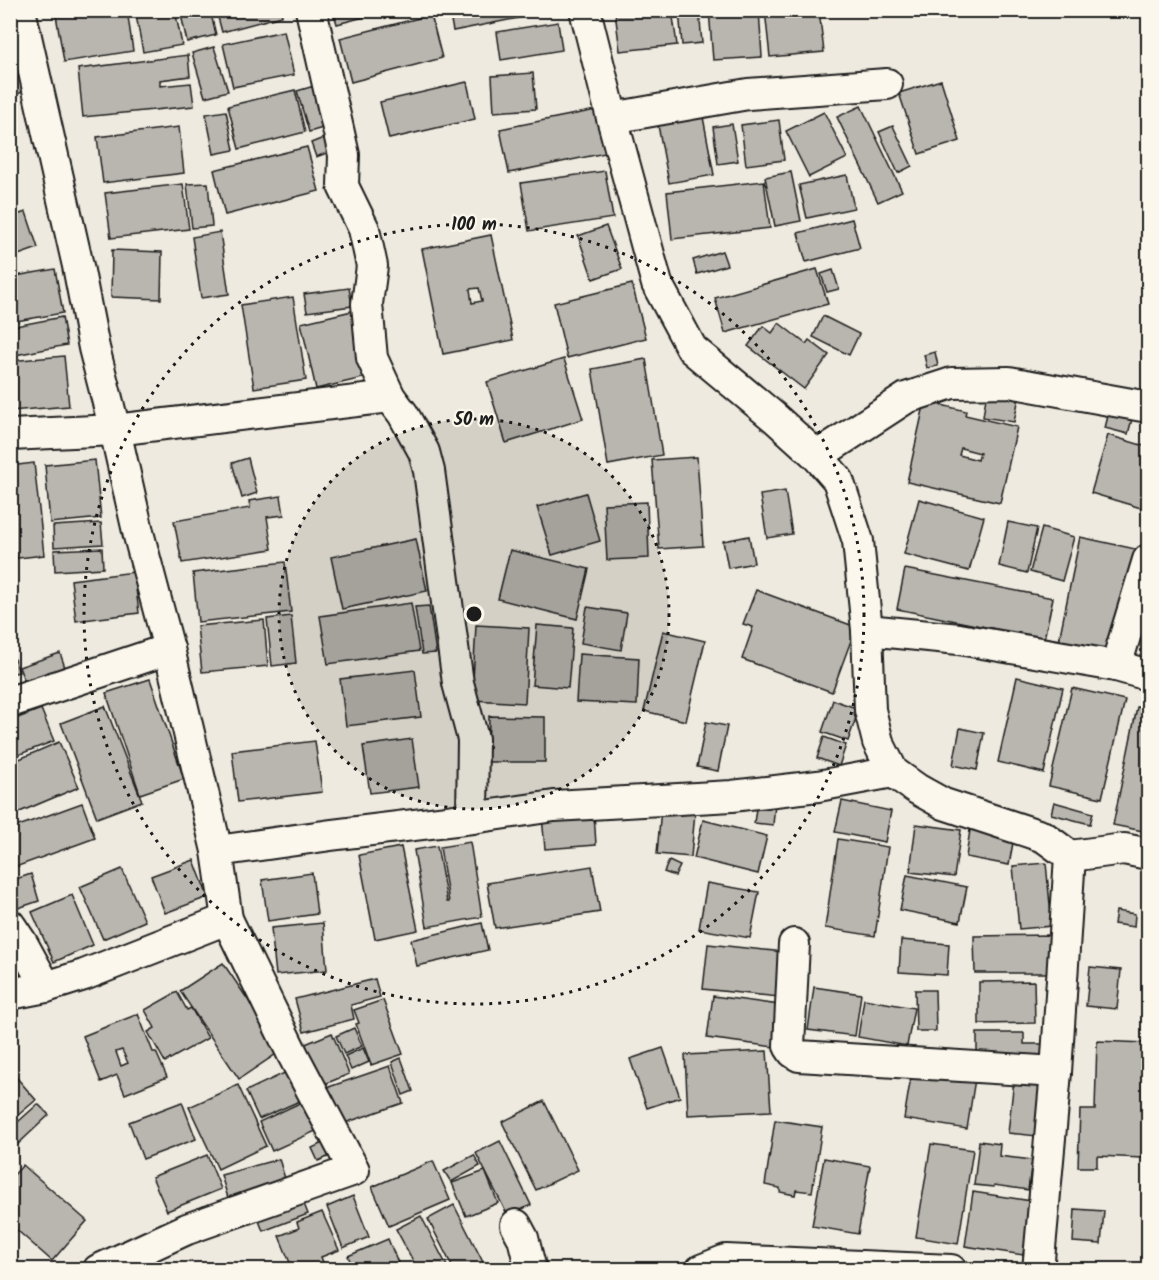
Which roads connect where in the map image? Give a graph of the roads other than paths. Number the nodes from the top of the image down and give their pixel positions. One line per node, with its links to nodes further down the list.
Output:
1 (20, 10): 8 (street)
2 (310, 10): 6 (street)
3 (585, 10): 5 (street)
4 (887, 84): 5 (street)
5 (612, 118): 10 (street)
6 (390, 397): 8 (street); 18 (street)
7 (1149, 407): 10 (street)
8 (116, 430): 9 (street); 13 (street)
9 (10, 435)
10 (818, 456): 12 (street)
11 (1149, 560): 14 (street)
12 (867, 630): 14 (street); 17 (street)
13 (169, 649): 16 (street); 19 (street)
14 (1116, 666): 15 (street)
15 (1149, 675)
16 (10, 702)
17 (893, 772): 18 (street); 21 (street)
18 (472, 818): 19 (street)
19 (217, 851): 22 (street)
20 (1149, 854): 21 (street)
21 (1070, 856): 27 (street)
22 (227, 918): 25 (street); 29 (street)
23 (10, 924): 25 (street)
24 (794, 944): 27 (street)
25 (46, 987): 26 (street)
26 (10, 994)
27 (1056, 1072): 33 (street)
28 (516, 1225): 30 (street)
29 (98, 1269)
30 (531, 1269)
31 (701, 1269): 32 (street)
32 (951, 1269)
33 (1038, 1269)

